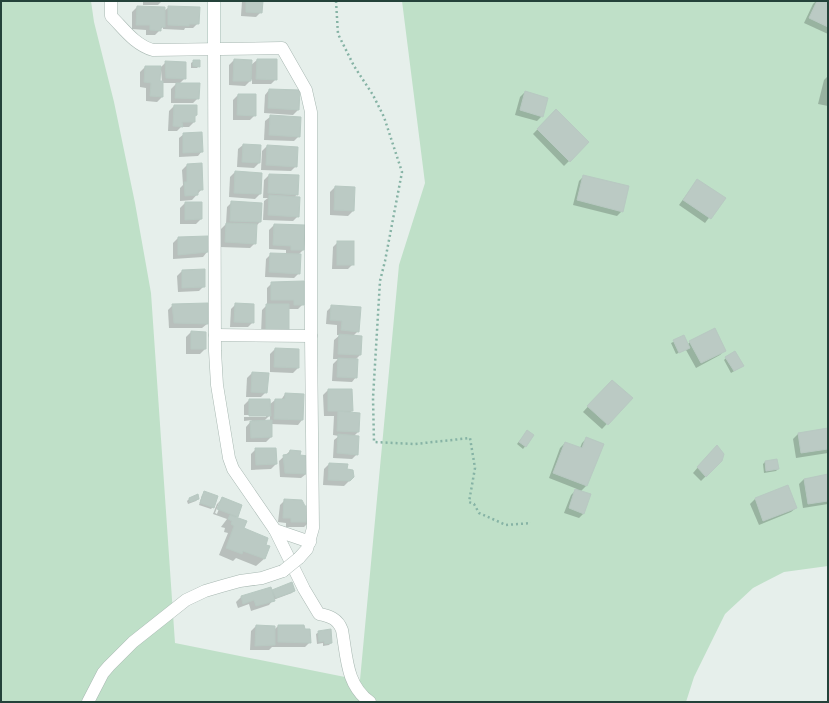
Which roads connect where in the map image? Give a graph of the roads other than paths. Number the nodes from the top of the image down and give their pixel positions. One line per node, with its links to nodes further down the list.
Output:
1 (111, 1): 3 (street)
2 (214, 1): 3 (street)
3 (214, 50): 4 (street); 5 (street)
4 (215, 335): 5 (street); 6 (street)
5 (311, 336): 7 (street)
6 (275, 530): 7 (street); 9 (street)
7 (310, 542): 8 (street, bridge)
8 (88, 702)
9 (370, 702)

